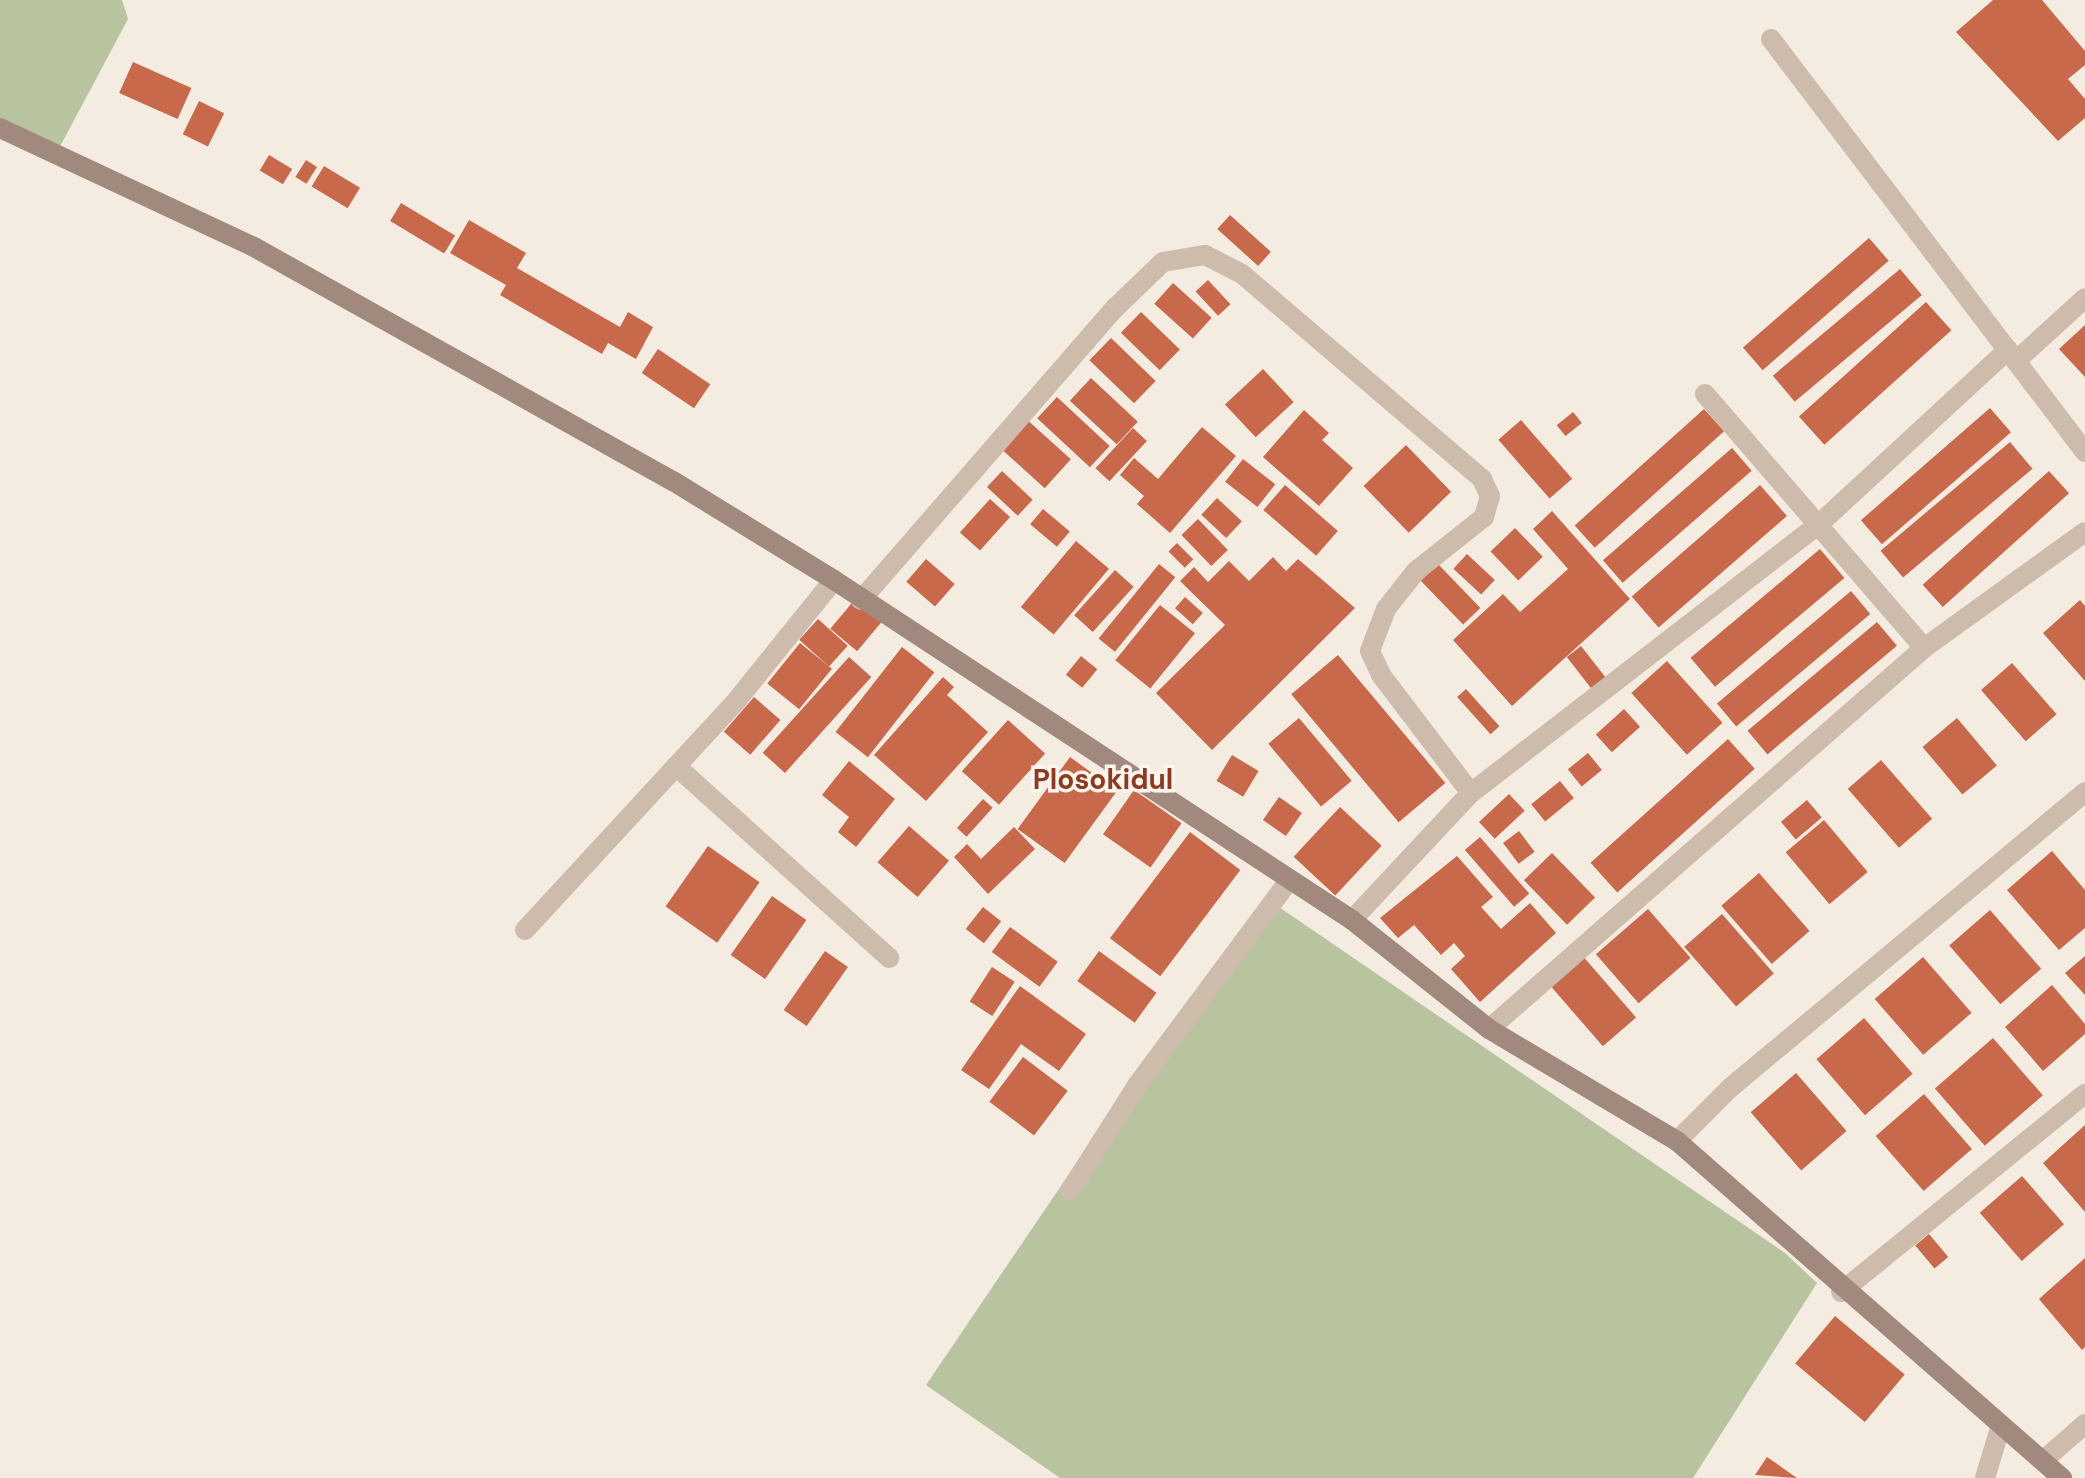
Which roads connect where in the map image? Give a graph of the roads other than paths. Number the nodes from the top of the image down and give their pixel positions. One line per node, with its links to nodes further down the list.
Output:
1 (1771, 39): 4 (street)
2 (0, 128): 9 (main road)
3 (2085, 298): 4 (street)
4 (2012, 356): 6 (street); 7 (street)
5 (1705, 394): 7 (street)
6 (2085, 452)
7 (1817, 526): 11 (street); 14 (street)
8 (2085, 532): 11 (street)
9 (834, 580): 10 (main road); 12 (street)
10 (861, 600): 14 (street); 15 (main road)
11 (1924, 648): 19 (street)
12 (676, 766): 17 (street); 18 (street)
13 (2085, 792): 21 (street)
14 (1471, 793): 16 (street)
15 (1289, 881): 16 (main road); 22 (street)
16 (1352, 920): 19 (main road)
17 (525, 930)
18 (889, 958)
19 (1489, 1029): 21 (main road)
20 (2085, 1094): 23 (street)
21 (1677, 1141): 23 (main road)
22 (1070, 1191)
23 (1841, 1292): 25 (main road)
24 (2085, 1424): 26 (street)
25 (2001, 1425): 26 (main road); 27 (street)
26 (2045, 1459): 28 (main road)
27 (1985, 1478)
28 (2062, 1478)

